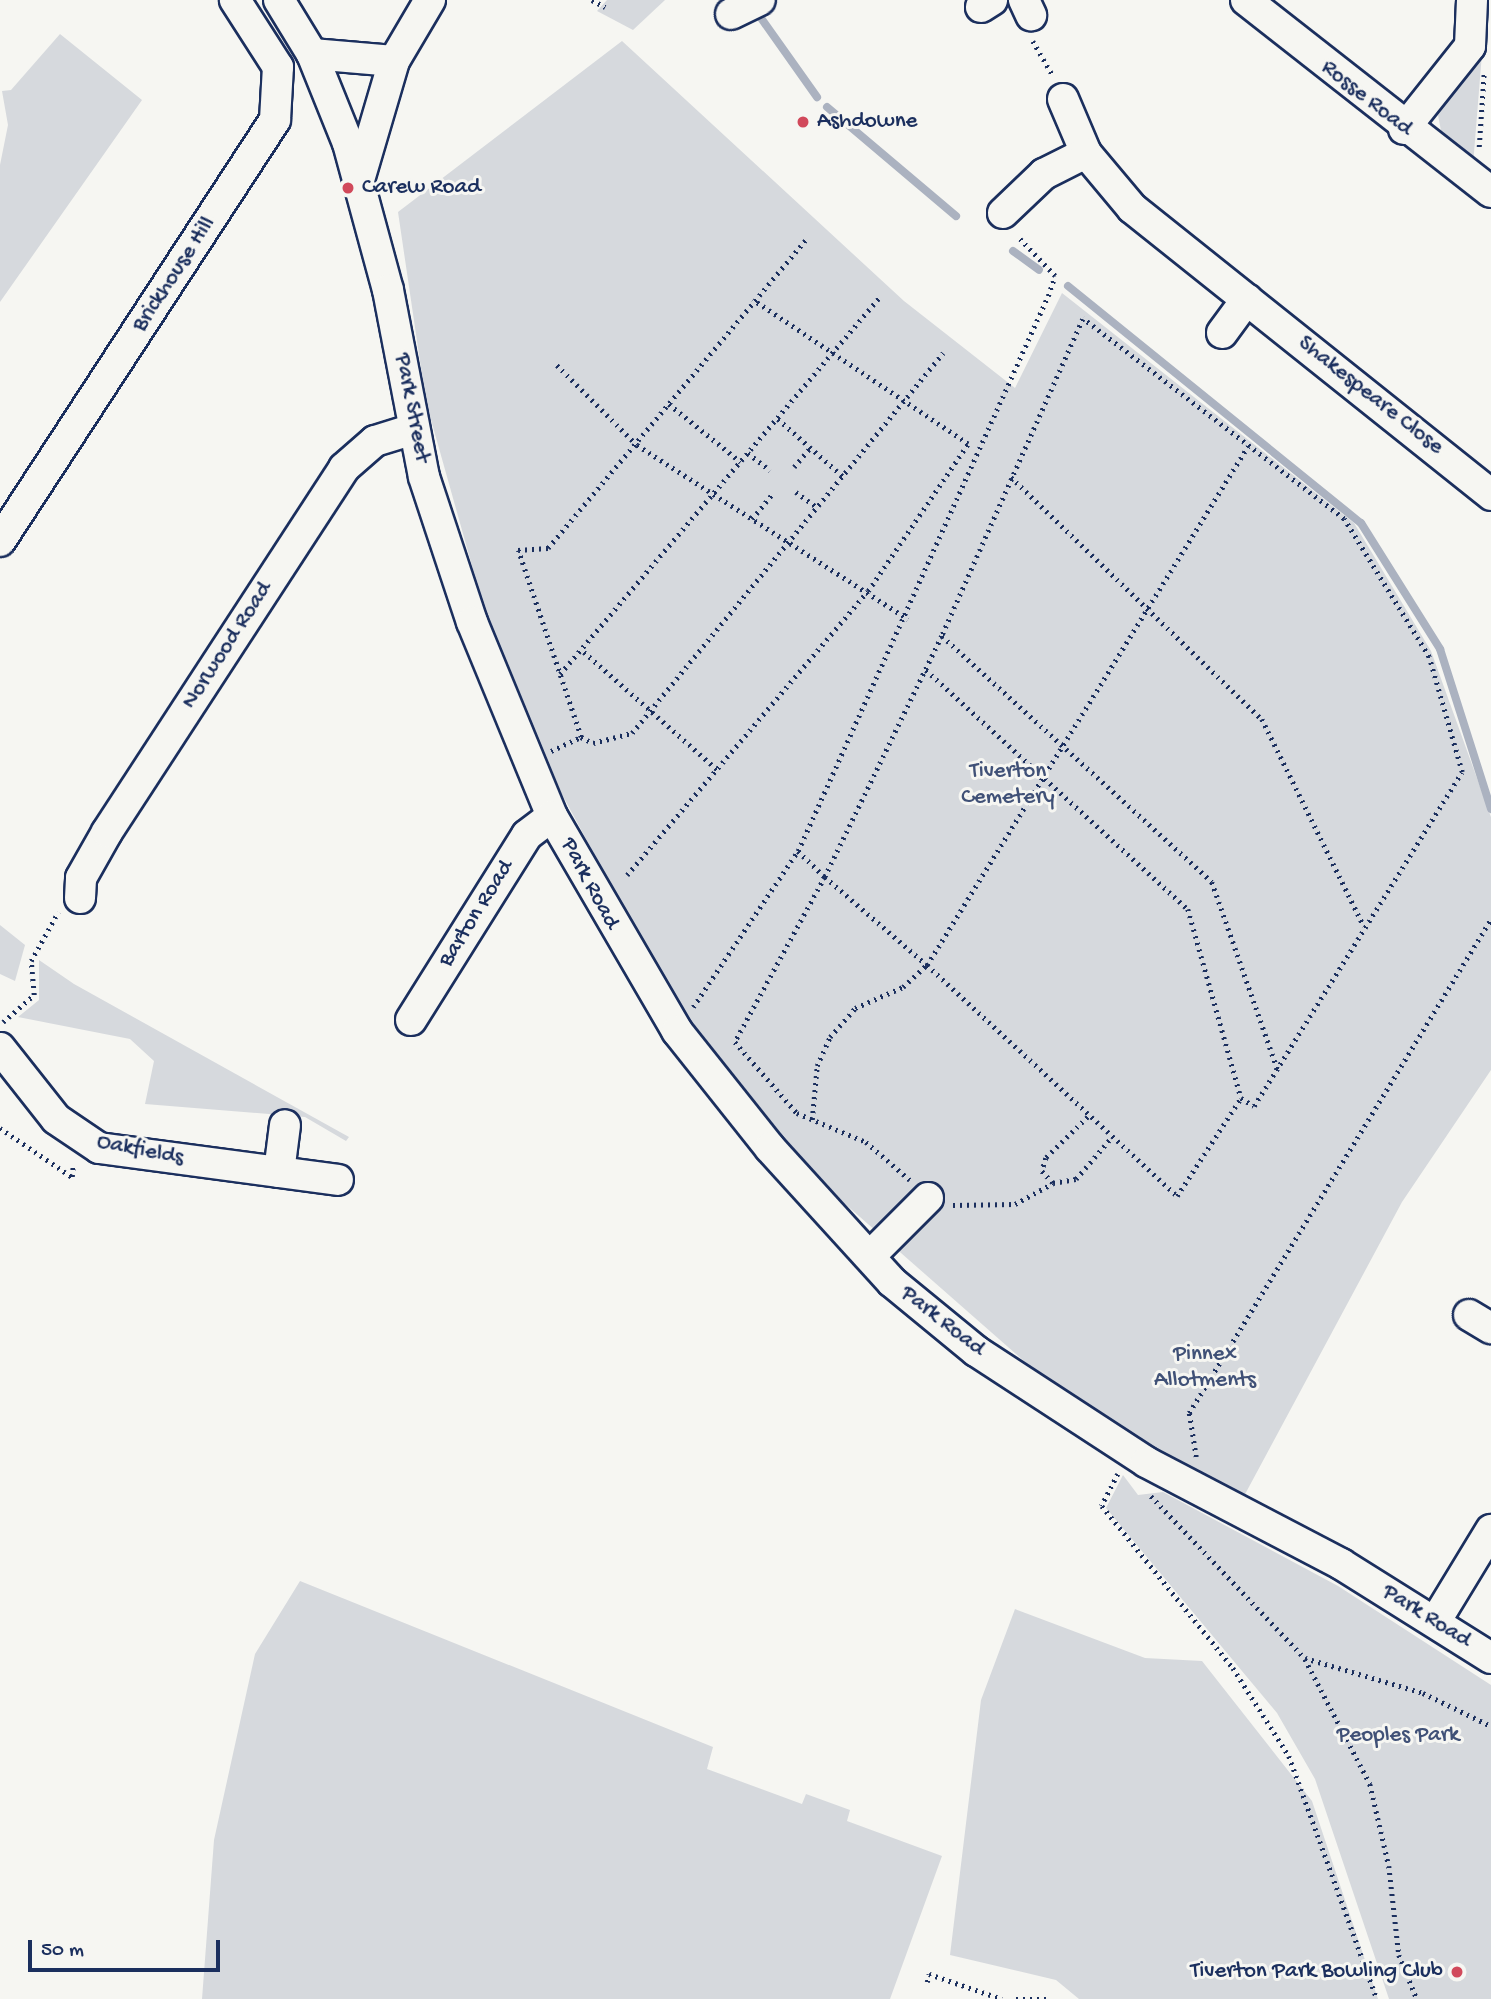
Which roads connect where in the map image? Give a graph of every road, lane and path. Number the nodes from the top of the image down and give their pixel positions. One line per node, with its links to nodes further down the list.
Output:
1 (235, 0): 47 (street, Brickhouse Hill)
2 (279, 0): 11 (street, Park Street)
3 (430, 0): 12 (street)
4 (592, 0): 8 (path)
5 (760, 0): 10 (street)
6 (1246, 0): 15 (street, Rosse Road)
7 (1472, 0): 15 (street)
8 (605, 7)
9 (1028, 8): 14 (path)
10 (731, 14)
11 (312, 54): 12 (street); 17 (street, Park Street)
12 (394, 61): 17 (street)
13 (1485, 62): 18 (path)
14 (1063, 99): 16 (street, Shakespeare Close)
15 (1404, 129): 18 (street, Rosse Road)
16 (1086, 153): 19 (street); 22 (street, Shakespeare Close)
17 (359, 180): 31 (street, Park Street)
18 (1482, 185)
19 (1003, 212): 51 (path)
20 (806, 239): 23 (path)
21 (878, 298): 25 (path)
22 (1247, 299): 24 (street); 44 (street, Shakespeare Close)
23 (753, 300): 25 (path); 28 (path)
24 (1222, 333)
25 (837, 352): 29 (path); 30 (path)
26 (943, 353): 29 (path)
27 (557, 365): 32 (path)
28 (669, 404): 32 (path); 36 (path)
29 (905, 404): 40 (path); 49 (path)
30 (778, 419): 34 (path); 35 (path)
31 (414, 429): 59 (street, Park Street); 66 (street, Norwood Road)
32 (637, 445): 42 (path); 55 (path)
33 (1248, 446): 39 (path); 50 (path); 68 (path)
34 (811, 447): 37 (path); 40 (path)
35 (748, 453): 36 (path); 38 (path)
36 (741, 462): 42 (path)
37 (794, 467)
38 (770, 470)
39 (1011, 477): 50 (path); 52 (path)
40 (845, 478): 45 (path)
41 (796, 492): 45 (path)
42 (715, 494): 46 (path); 53 (path)
43 (772, 494): 46 (path)
44 (1491, 495)
45 (817, 507): 48 (path)
46 (752, 519): 48 (path)
47 (0, 541)
48 (791, 543): 49 (path); 56 (path)
49 (869, 591): 51 (path); 60 (path)
50 (1148, 608): 58 (path); 68 (path)
51 (908, 619): 63 (path)
52 (942, 636): 54 (path); 58 (path)
53 (584, 652): 55 (path); 56 (path)
54 (926, 670): 61 (path); 65 (path)
55 (560, 674): 57 (path)
56 (651, 713): 57 (path); 60 (path)
57 (581, 737): 59 (path)
58 (1062, 745): 61 (path); 74 (path)
59 (528, 761): 62 (street, Park Street)
60 (719, 771): 64 (path)
61 (1043, 776): 69 (path); 75 (path)
62 (552, 816): 70 (street, Barton Road); 72 (street, Park Road)
63 (798, 851): 65 (path); 72 (path)
64 (628, 875)
65 (825, 877): 69 (path); 77 (path)
66 (80, 898): 71 (path)
67 (1491, 919): 88 (path)
68 (1364, 926): 74 (path)
69 (927, 965): 76 (path); 77 (path)
70 (411, 1020)
71 (0, 1024)
72 (677, 1031): 86 (street, Park Road)
73 (0, 1048): 82 (street, Oakfields)
74 (1278, 1070): 75 (path)
75 (1241, 1098): 80 (path)
76 (1088, 1117): 80 (path); 84 (path)
77 (812, 1120): 85 (path)
78 (285, 1125): 82 (street)
79 (0, 1128): 81 (path)
80 (1111, 1138): 84 (path)
81 (68, 1161)
82 (279, 1172): 83 (street, Oakfields)
83 (338, 1180)
84 (1053, 1183): 85 (path)
85 (928, 1198): 86 (street)
86 (870, 1256): 87 (street, Park Road)
87 (1139, 1457): 88 (street, Park Road); 91 (path); 98 (path)
88 (1188, 1484): 90 (street, Park Road)
89 (1491, 1530): 90 (street)
90 (1435, 1622): 92 (street, Park Road)
91 (1305, 1658): 93 (path); 99 (path)
92 (1491, 1658)
93 (1491, 1726)
94 (927, 1982): 95 (path)
95 (1002, 1999)
96 (1016, 1999): 97 (path)
97 (1050, 1999)
98 (1377, 1999)
99 (1417, 1999)

